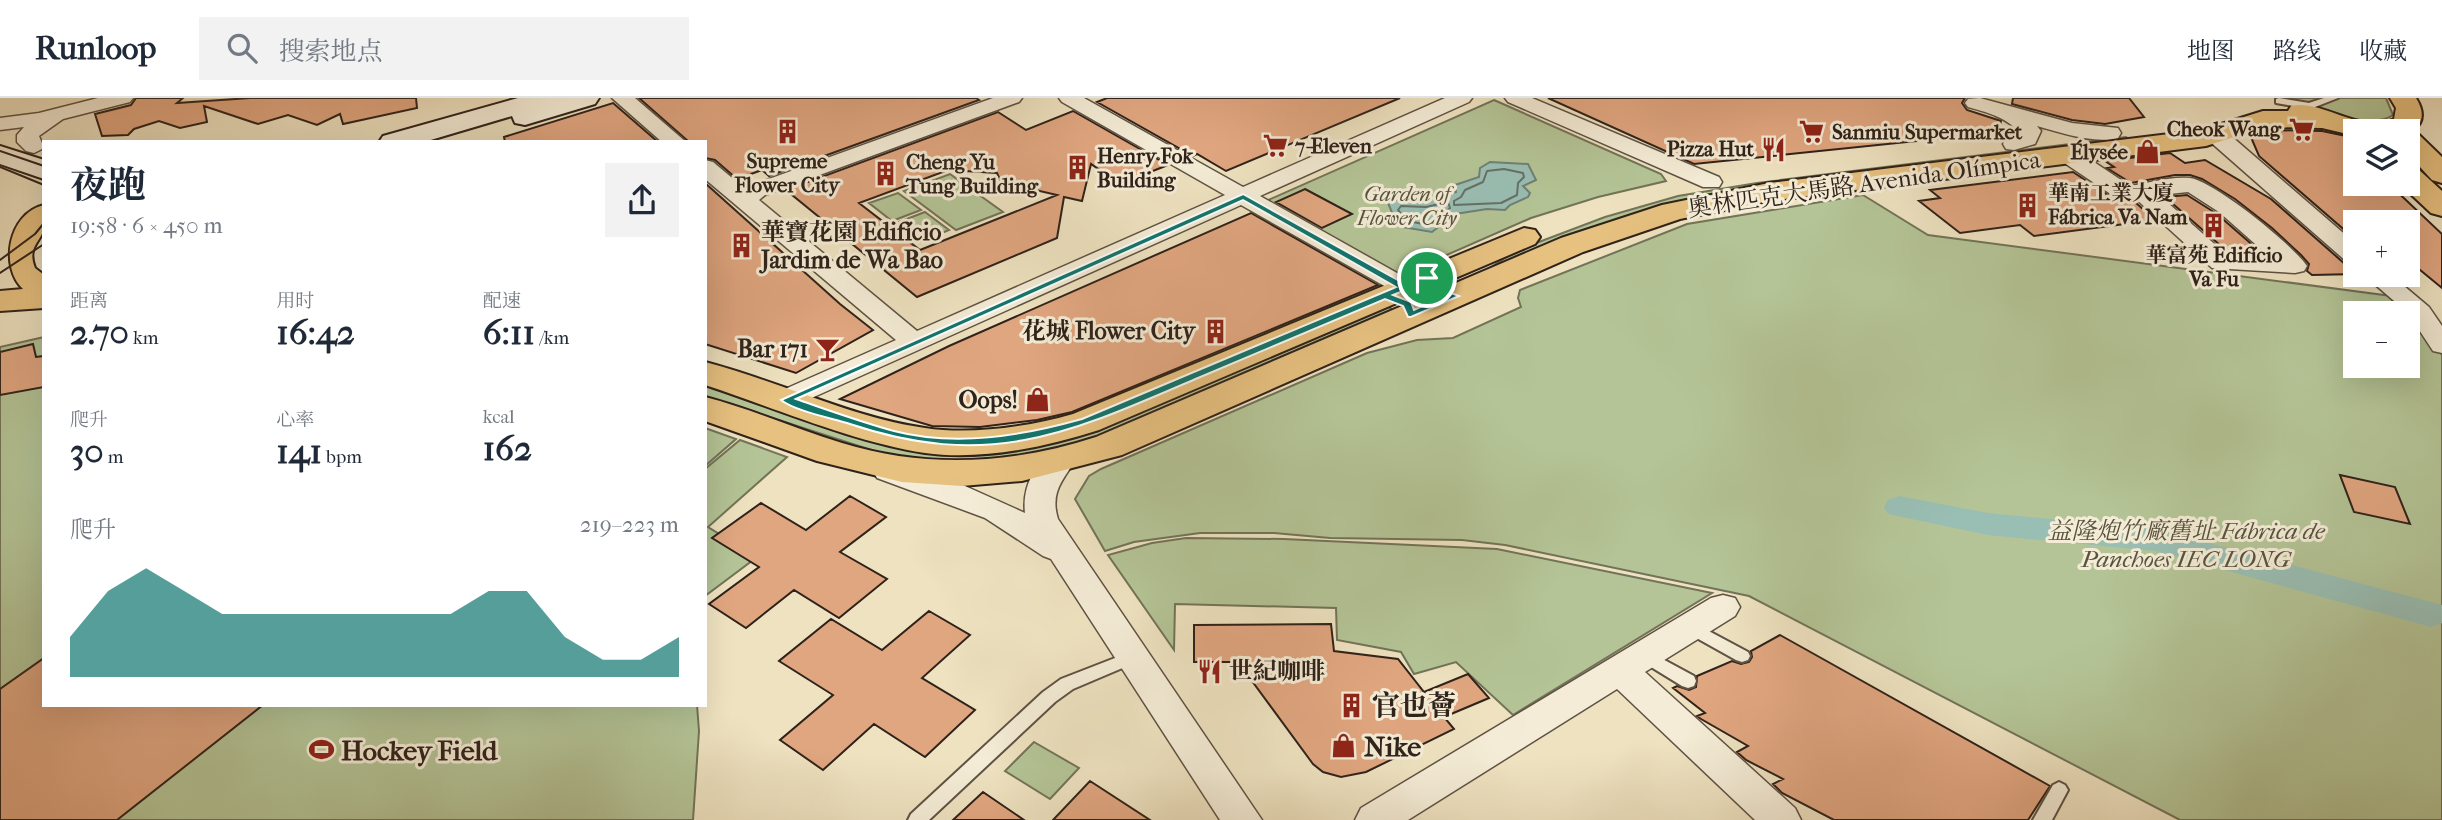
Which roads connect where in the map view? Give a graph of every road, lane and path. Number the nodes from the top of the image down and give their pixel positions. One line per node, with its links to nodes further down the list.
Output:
1 (123, 98): 13 (street)
2 (547, 98): 20 (main road)
3 (586, 98): 21 (main road)
4 (622, 98): 22 (street)
5 (1012, 98): 33 (street)
6 (1069, 98): 34 (street)
7 (1462, 98): 34 (street)
8 (1515, 98): 30 (street)
9 (2403, 98): 15 (main road)
10 (1968, 100): 17 (street); 23 (street)
11 (2235, 100): 17 (main road, 奧林匹克大馬路 Avenida Olímpica)
12 (2276, 100): 14 (main road)
13 (74, 111): 16 (street); 26 (street)
14 (2337, 119): 18 (main road, 奧林匹克大馬路 Avenida Olímpica)
15 (2409, 119)
16 (0, 124)
17 (2110, 133): 23 (main road, 奧林匹克大馬路 Avenida Olímpica)
18 (2215, 134): 27 (main road, 奧林匹克大馬路 Avenida Olímpica); 35 (street)
19 (0, 135): 26 (main road)
20 (400, 140)
21 (449, 140)
22 (673, 140)
23 (2014, 144): 30 (main road, 奧林匹克大馬路 Avenida Olímpica)
24 (2420, 149): 29 (main road)
25 (0, 154): 26 (main road)
26 (40, 155)
27 (2068, 155): 32 (street); 43 (main road, 奧林匹克大馬路 Avenida Olímpica)
28 (707, 168): 33 (street)
29 (2442, 174)
30 (1711, 182): 43 (main road, 奧林匹克大馬路 Avenida Olímpica)
31 (2420, 186): 37 (main road)
32 (2142, 192): 36 (street); 36 (street)
33 (746, 194): 46 (street)
34 (1243, 196): 43 (street); 46 (street)
35 (2296, 205): 36 (street); 40 (street)
36 (2224, 206)
37 (2441, 206)
38 (40, 216): 39 (main road); 41 (main road)
39 (0, 244)
40 (2343, 246)
41 (42, 286)
42 (2390, 287): 47 (street)
43 (1416, 294): 49 (main road, 奧林匹克大馬路 Avenida Olímpica); 52 (main road, 奧林匹克大馬路 Avenida Olímpica)
44 (42, 298): 45 (main road)
45 (1, 301)
46 (914, 342): 49 (street)
47 (2442, 345)
48 (707, 374): 49 (main road, 奧林匹克大馬路 Avenida Olímpica)
49 (786, 400)
50 (707, 409): 51 (main road, 奧林匹克大馬路 Avenida Olímpica)
51 (853, 459): 52 (main road, 奧林匹克大馬路 Avenida Olímpica); 53 (street)
52 (1060, 461): 53 (street)
53 (1080, 577): 57 (street)
54 (1723, 607): 55 (street)
55 (1690, 627): 56 (lane); 58 (street)
56 (1742, 656)
57 (1133, 657): 61 (lane); 62 (street)
58 (1632, 662): 59 (lane); 63 (street); 64 (street)
59 (1688, 681)
60 (2059, 790): 65 (lane)
61 (917, 820)
62 (1242, 820)
63 (1375, 820)
64 (1781, 820)
65 (2042, 820)

